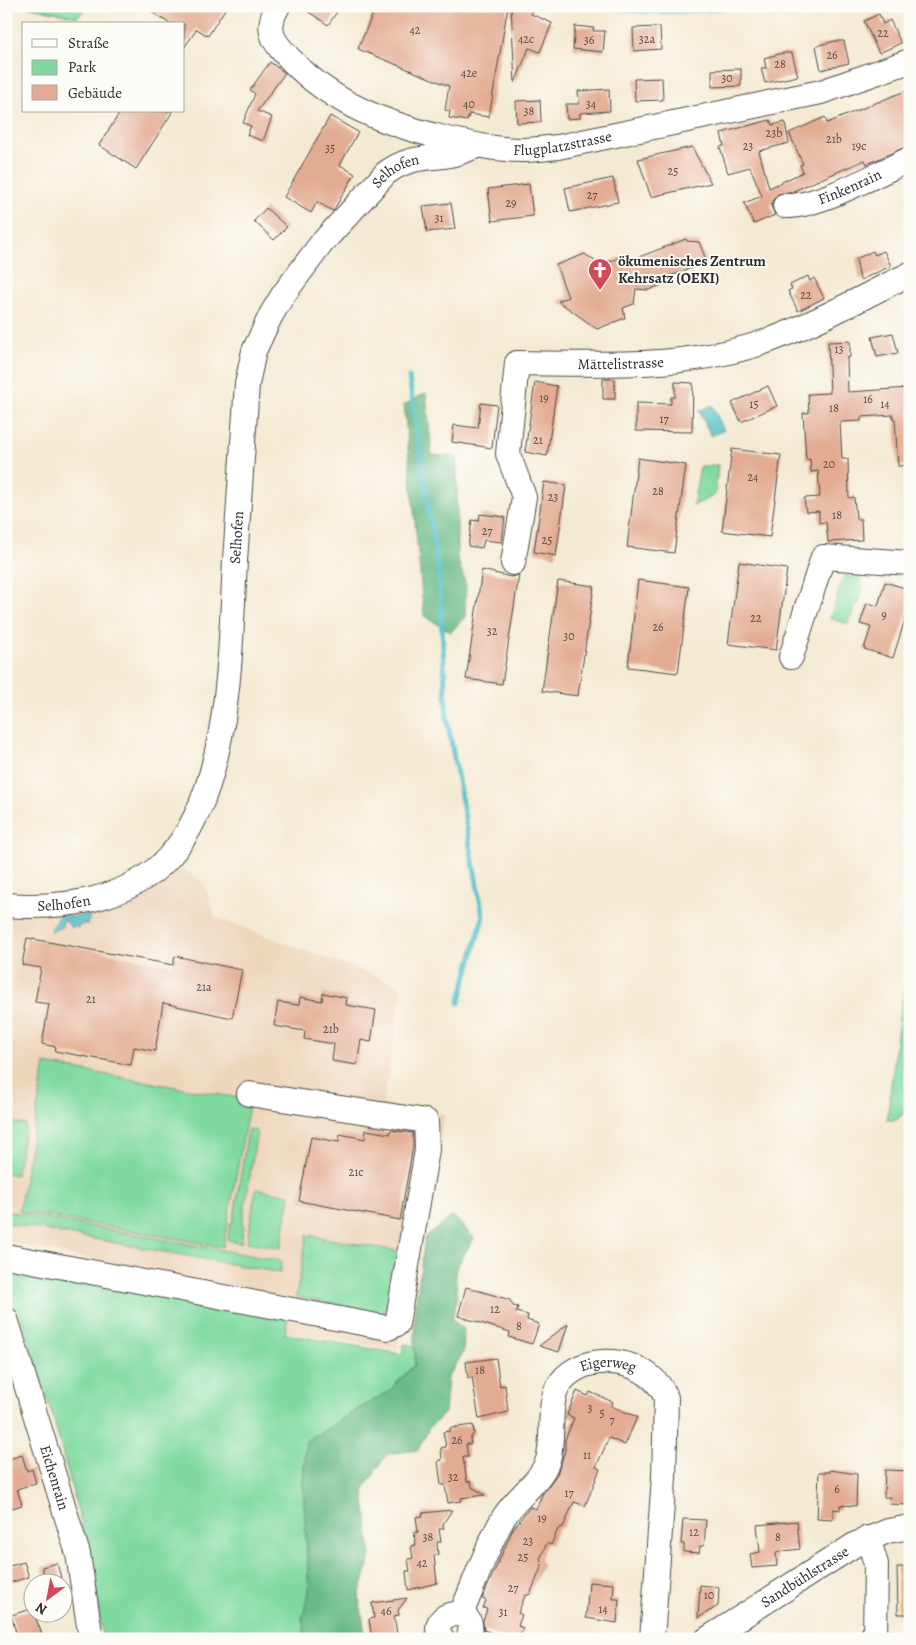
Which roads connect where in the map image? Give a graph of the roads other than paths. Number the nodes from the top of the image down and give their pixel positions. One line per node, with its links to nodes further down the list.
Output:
1 (278, 6): 3 (street, Flugplatzstrasse)
2 (910, 61): 3 (street, Flugplatzstrasse)
3 (477, 146): 10 (street, Selhofen)
4 (910, 159): 5 (street, Finkenrain)
5 (785, 206)
6 (910, 274): 7 (street, Mättelistrasse)
7 (513, 563)
8 (910, 563): 9 (street)
9 (791, 656)
10 (6, 905)
11 (249, 1094): 12 (street)
12 (6, 1256)
13 (6, 1320): 17 (street, Eichenrain)
14 (910, 1527): 15 (street, Sandbühlstrasse)
15 (868, 1538): 21 (street, Sandbühlstrasse); 22 (street)
16 (461, 1614): 18 (street); 19 (street); 20 (street, Eigerweg)
17 (91, 1639)
18 (442, 1639)
19 (468, 1639)
20 (652, 1639)
21 (707, 1639)
22 (875, 1639)

